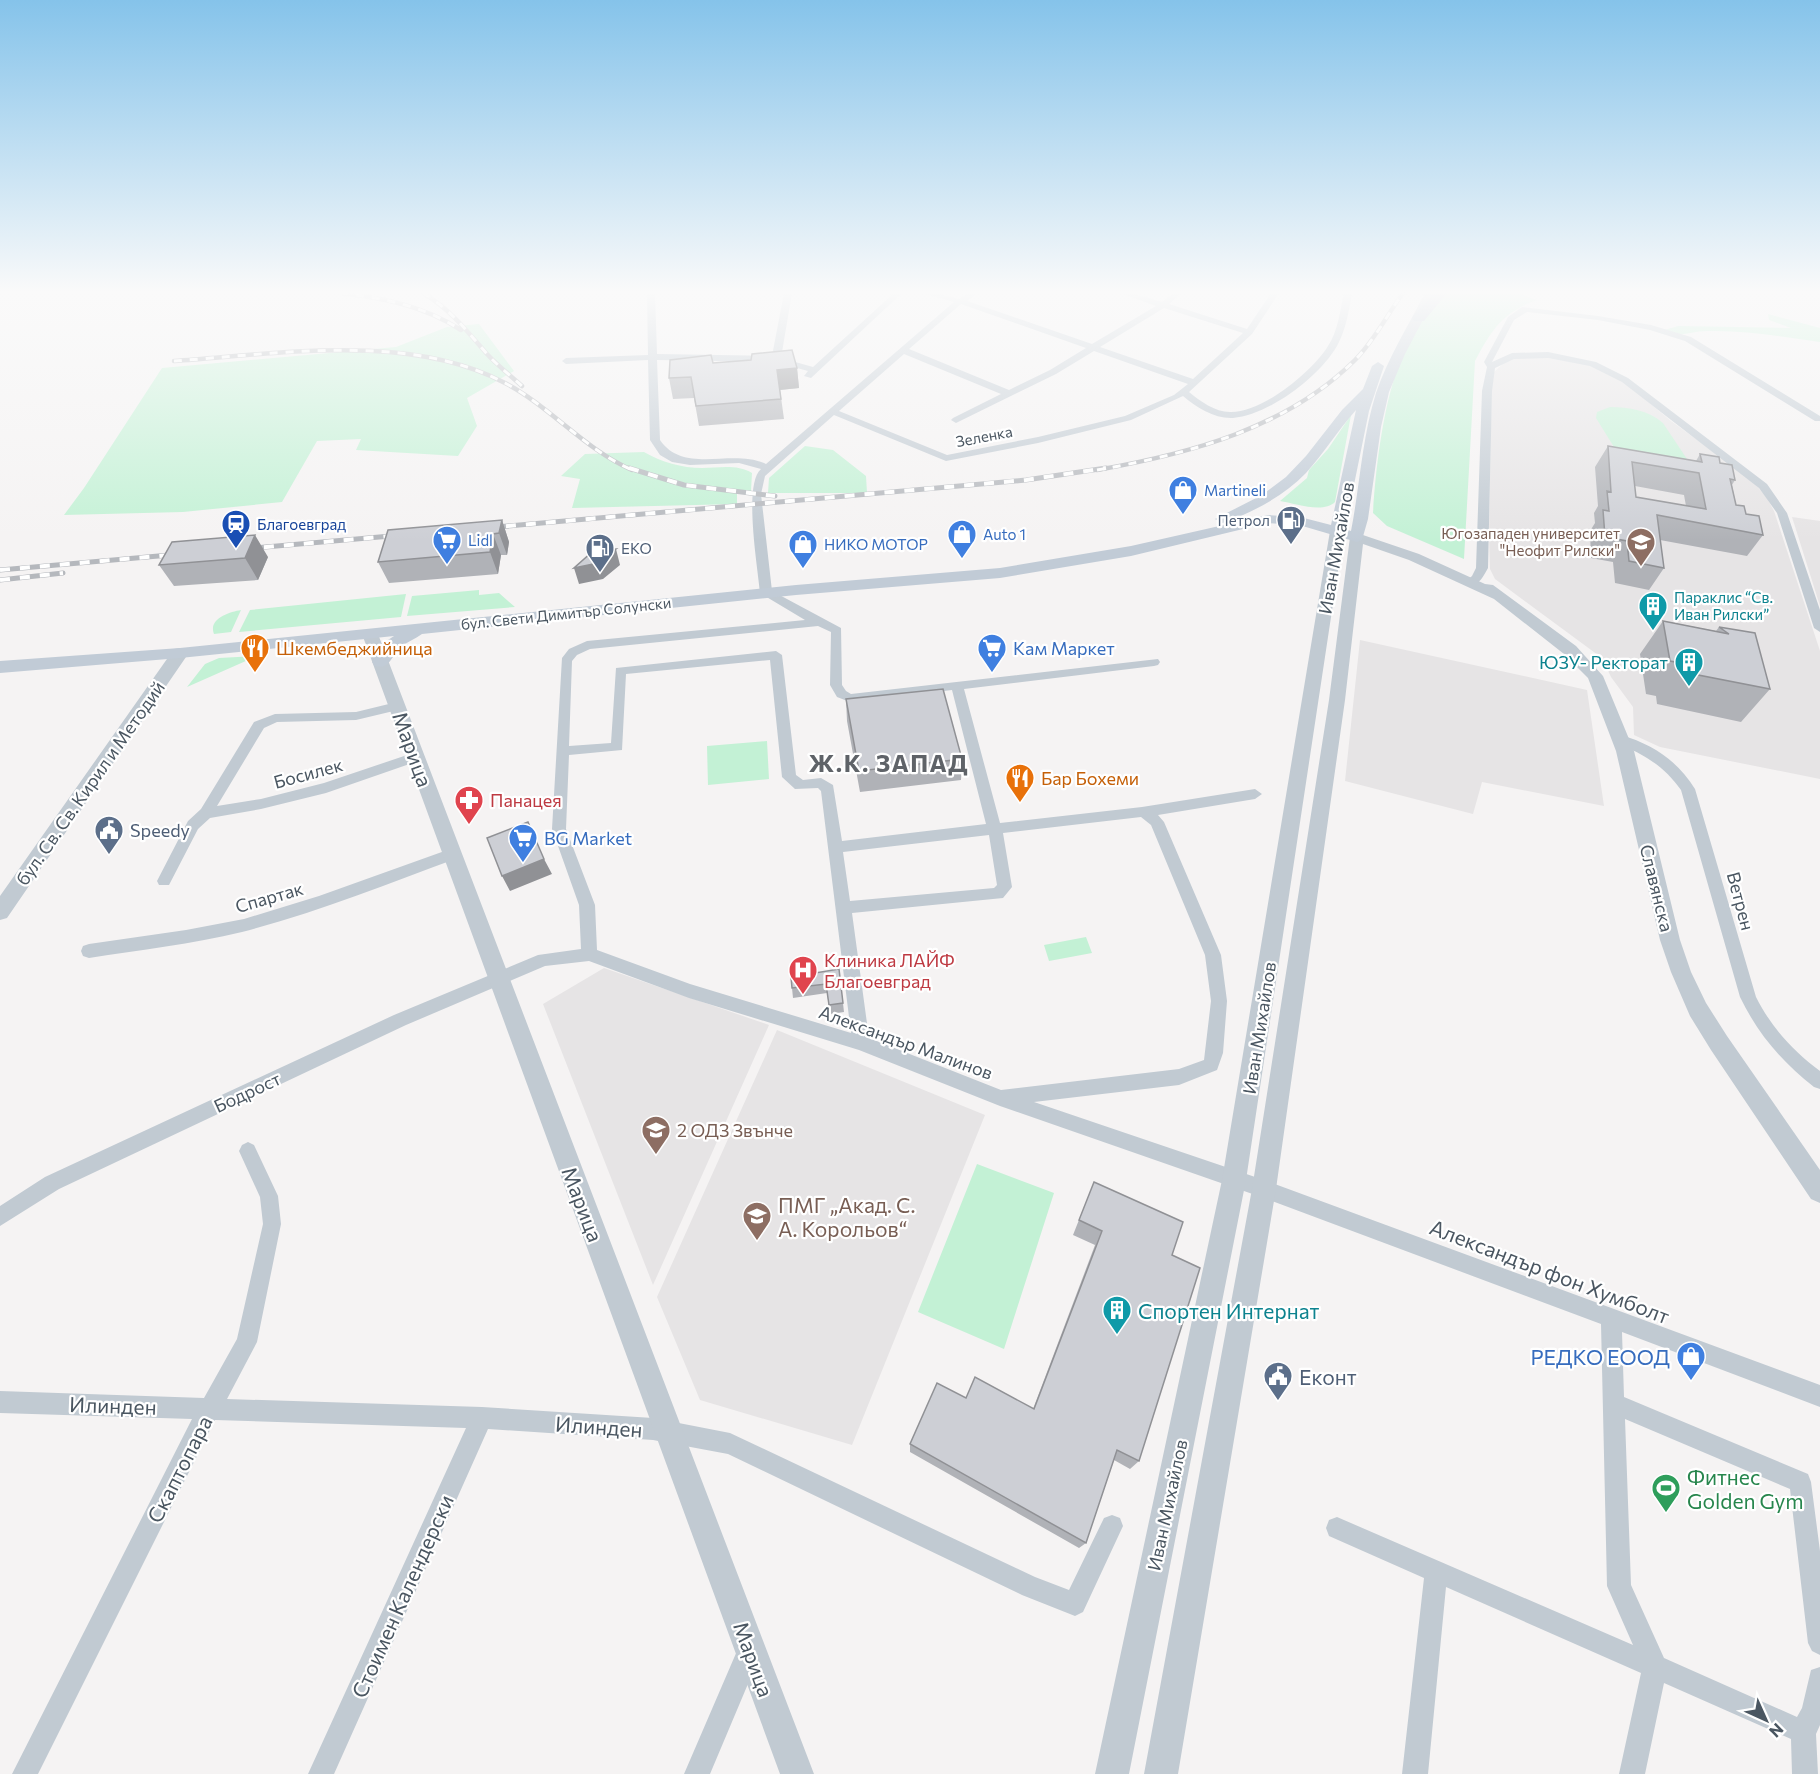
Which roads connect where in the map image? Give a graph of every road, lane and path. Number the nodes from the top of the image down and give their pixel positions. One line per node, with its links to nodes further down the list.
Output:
1 (653, 376): 20 (street)
2 (874, 376): 17 (street)
3 (969, 376): 16 (street)
4 (1045, 376): 16 (street)
5 (1174, 376): 13 (street)
6 (1202, 376): 13 (street, Зеленка)
7 (1306, 376): 15 (street)
8 (1374, 376): 14 (main road, Иван Михайлов)
9 (1389, 376): 22 (main road, Иван Михайлов)
10 (1490, 376): 24 (street)
11 (1617, 376): 28 (street)
12 (1748, 376): 18 (street)
13 (1194, 383): 15 (street, Зеленка)
14 (1367, 391): 21 (main road); 22 (main road, Иван Михайлов)
15 (1184, 392): 17 (street, Зеленка)
16 (1009, 394): 19 (street)
17 (834, 412): 20 (street)
18 (1818, 419)
19 (956, 420)
20 (766, 468): 25 (street)
21 (1220, 520): 22 (main road, бул. Свети Димитър Солунски); 23 (main road, бул. Свети Димитър Солунски)
22 (1348, 528): 23 (main road, бул. Свети Димитър Солунски); 24 (street, Славянска); 55 (street, Иван Михайлов); 56 (street, Иван Михайлов)
23 (1131, 551): 25 (main road, бул. Свети Димитър Солунски)
24 (1473, 581): 36 (street, Славянска)
25 (766, 593): 26 (street); 27 (main road, бул. Свети Димитър Солунски)
26 (818, 622): 34 (street); 37 (street)
27 (420, 628): 29 (main road, бул. Свети Димитър Солунски); 31 (main road)
28 (1820, 628)
29 (370, 634): 30 (main road, бул. Свети Димитър Солунски); 31 (street, Марица)
30 (180, 653): 33 (main road, бул. Свети Димитър Солунски); 47 (street, бул. Св. Св. Кирил и Методий)
31 (381, 662): 35 (street, Марица)
32 (1154, 662): 34 (street)
33 (0, 667)
34 (957, 686): 42 (street)
35 (397, 706): 38 (street, Марица); 41 (street)
36 (1621, 740): 52 (street, Ветрен); 57 (street, Славянска)
37 (562, 751): 43 (street); 49 (street)
38 (416, 757): 41 (street, Босилек); 44 (street, Марица)
39 (1255, 794): 40 (street)
40 (1142, 812): 42 (street); 53 (street)
41 (206, 813): 45 (street)
42 (995, 830): 43 (street); 46 (street)
43 (835, 847): 46 (street)
44 (453, 854): 48 (street, Спартак); 50 (street, Марица)
45 (164, 881)
46 (843, 908): 51 (street)
47 (0, 912)
48 (89, 951)
49 (589, 954): 50 (street, Александър Малинов); 51 (street, Александър Малинов)
50 (499, 978): 58 (street, Бодрост); 65 (street, Марица)
51 (861, 1043): 53 (street, Александър Малинов)
52 (1820, 1081)
53 (1000, 1098): 55 (street, Александър Малинов)
54 (248, 1151): 63 (street, Скаптопара)
55 (1234, 1180): 56 (street, Александър Малинов); 78 (street, Иван Михайлов)
56 (1264, 1189): 59 (street, Александър фон Хумболт); 79 (street, Иван Михайлов)
57 (1820, 1191)
58 (0, 1217)
59 (1611, 1320): 60 (street, Александър фон Хумболт); 62 (street)
60 (1820, 1396)
61 (0, 1402): 63 (street, Илинден)
62 (1613, 1403): 69 (street); 71 (street)
63 (210, 1408): 64 (street, Илинден); 74 (street, Скаптопара)
64 (482, 1418): 65 (street, Илинден); 75 (street, Стоимен Календерски)
65 (669, 1433): 66 (street, Илинден); 70 (street, Марица)
66 (1112, 1526)
67 (1337, 1528): 68 (street)
68 (1436, 1571): 71 (street); 80 (street)
69 (1820, 1643)
70 (750, 1649): 76 (street); 77 (street, Марица)
71 (1655, 1667): 73 (street); 81 (street)
72 (1820, 1679): 73 (street)
73 (1803, 1732): 82 (street)
74 (25, 1774)
75 (321, 1774)
76 (697, 1774)
77 (797, 1774)
78 (1112, 1774)
79 (1161, 1774)
80 (1415, 1774)
81 (1632, 1774)
82 (1805, 1774)

